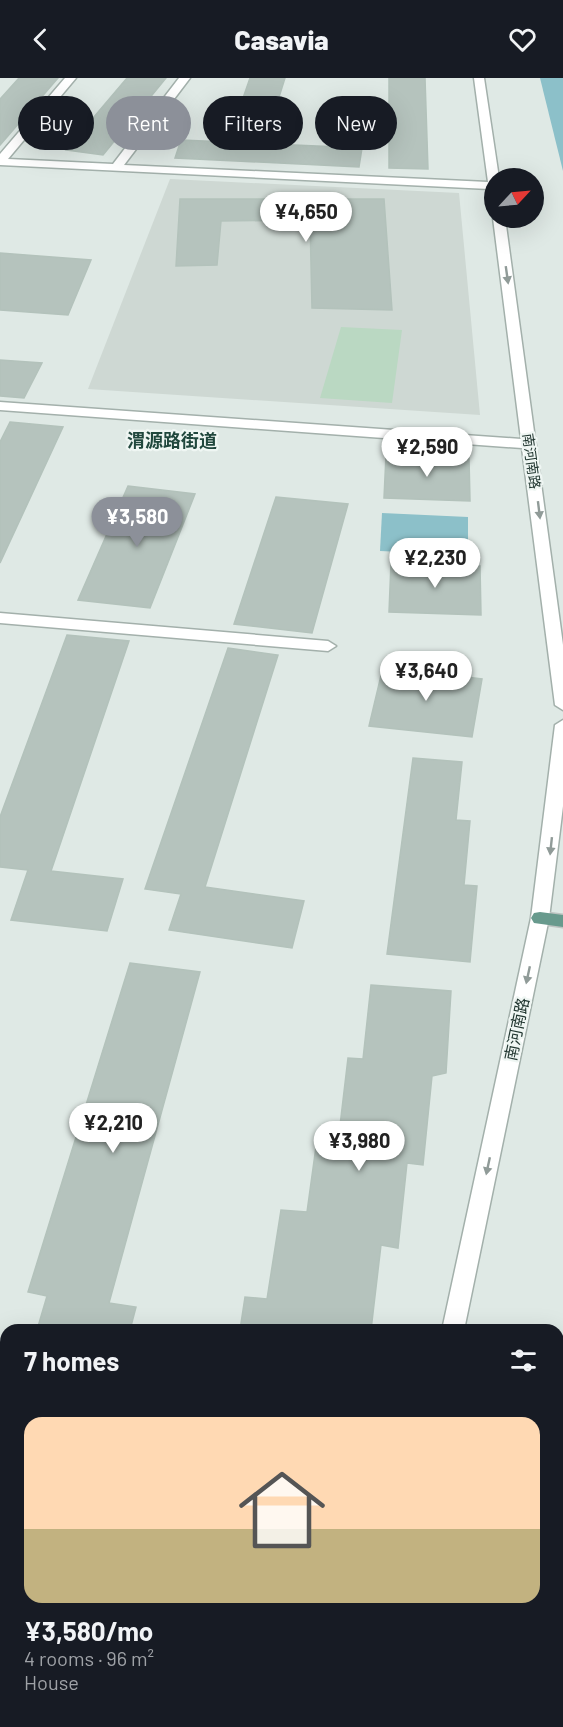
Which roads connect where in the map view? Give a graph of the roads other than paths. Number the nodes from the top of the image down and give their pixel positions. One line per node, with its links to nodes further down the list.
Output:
1 (71, 78): 4 (street)
2 (185, 78): 5 (street)
3 (479, 78): 6 (street)
4 (0, 161): 5 (street)
5 (117, 166): 7 (street)
6 (492, 168)
7 (484, 187)
8 (500, 228): 10 (street, 南河南路, one-way to 10)
9 (0, 406): 10 (street)
10 (530, 444): 13 (street, 南河南路, one-way to 13)
11 (0, 618): 12 (street)
12 (328, 646)
13 (563, 705)
14 (563, 725): 15 (street, 南河南路, one-way to 15)
15 (540, 918): 16 (main road); 17 (street, 南河南路, one-way to 17)
16 (563, 921)
17 (454, 1324)

